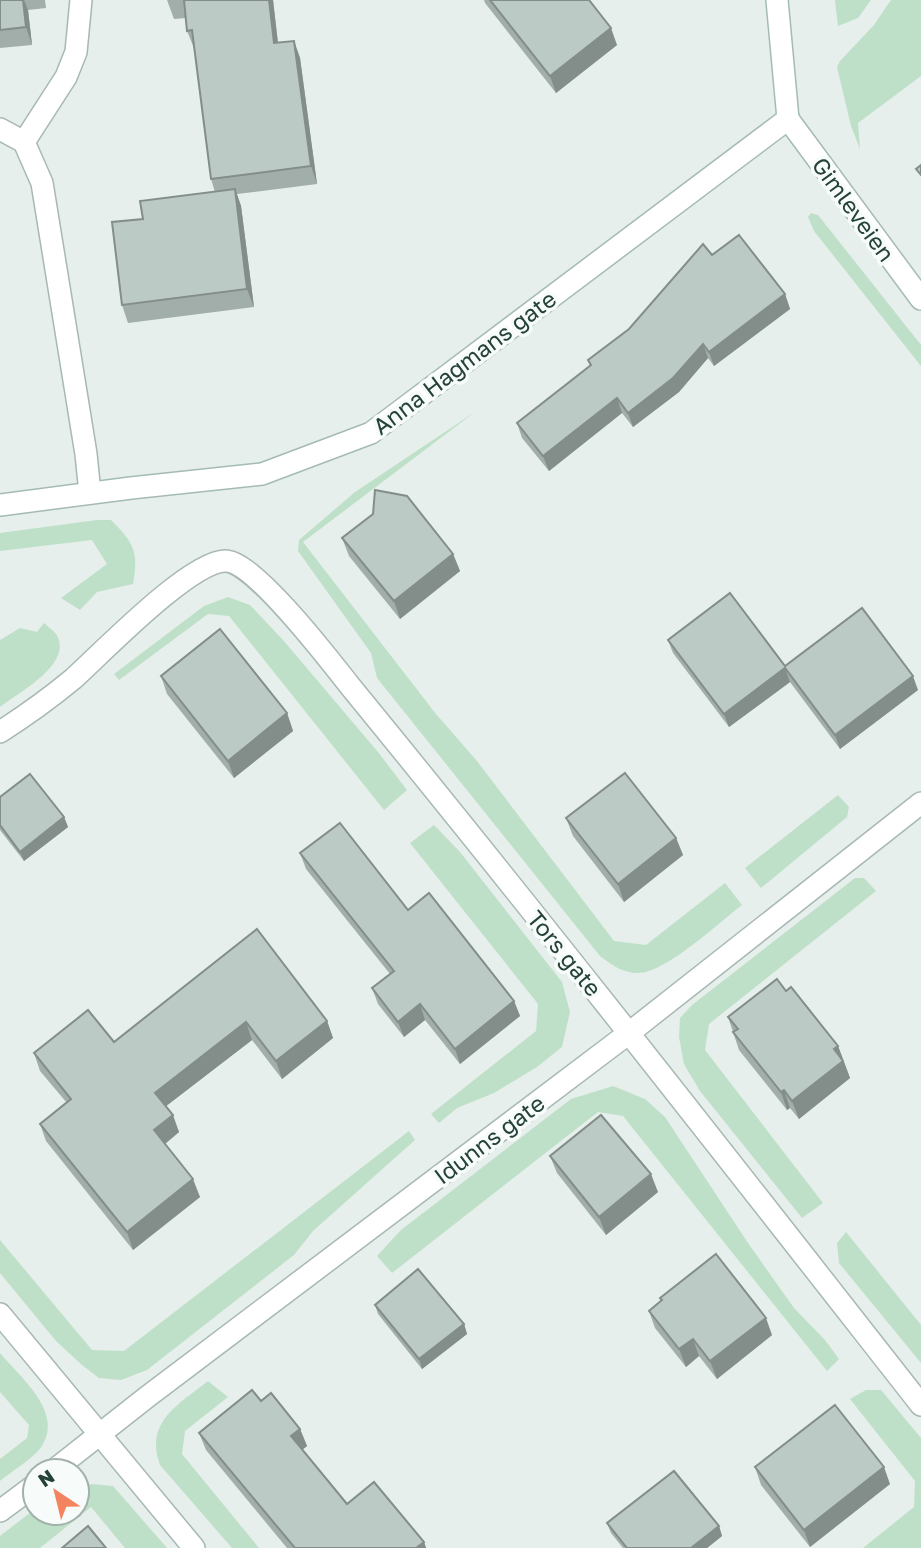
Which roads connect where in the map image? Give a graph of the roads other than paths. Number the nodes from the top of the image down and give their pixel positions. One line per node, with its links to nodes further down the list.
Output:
1 (81, 0): 5 (street)
2 (777, 0): 3 (street)
3 (788, 118): 6 (street, Gimleveien); 7 (street, Anna Hagmans gate)
4 (0, 130): 5 (street)
5 (24, 142): 7 (street)
6 (921, 299)
7 (90, 494): 8 (street, Anna Hagmans gate)
8 (0, 505)
9 (0, 732): 11 (street, Tors gate)
10 (921, 803): 11 (street, Idunns gate)
11 (629, 1033): 13 (street, Tors gate); 14 (street, Idunns gate)
12 (0, 1314): 14 (street)
13 (921, 1405)
14 (100, 1434): 15 (street, Idunns gate); 18 (street)
15 (71, 1457)
16 (21, 1495): 17 (street)
17 (0, 1511)
18 (194, 1548)

